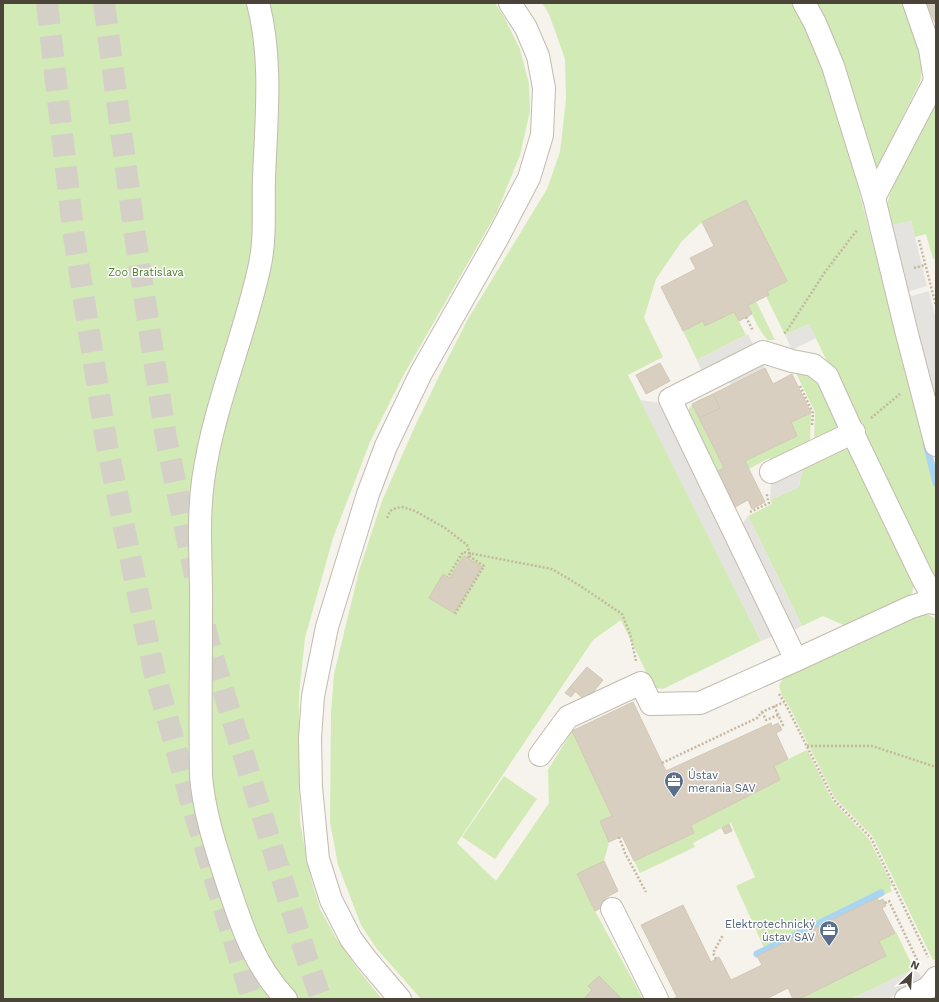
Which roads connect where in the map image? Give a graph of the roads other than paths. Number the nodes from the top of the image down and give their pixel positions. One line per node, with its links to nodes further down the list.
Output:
1 (258, 3): 16 (street)
2 (510, 3): 17 (street)
3 (804, 3): 6 (street)
4 (914, 3): 5 (street)
5 (936, 79): 6 (street)
6 (874, 198): 8 (street)
7 (854, 432): 9 (street); 10 (street); 12 (street)
8 (935, 434)
9 (771, 472)
10 (936, 597)
11 (936, 603): 12 (street)
12 (796, 660): 13 (street)
13 (540, 756)
14 (612, 909): 18 (street)
15 (930, 974): 19 (street)
16 (286, 999)
17 (400, 999)
18 (657, 999)
19 (906, 999)

